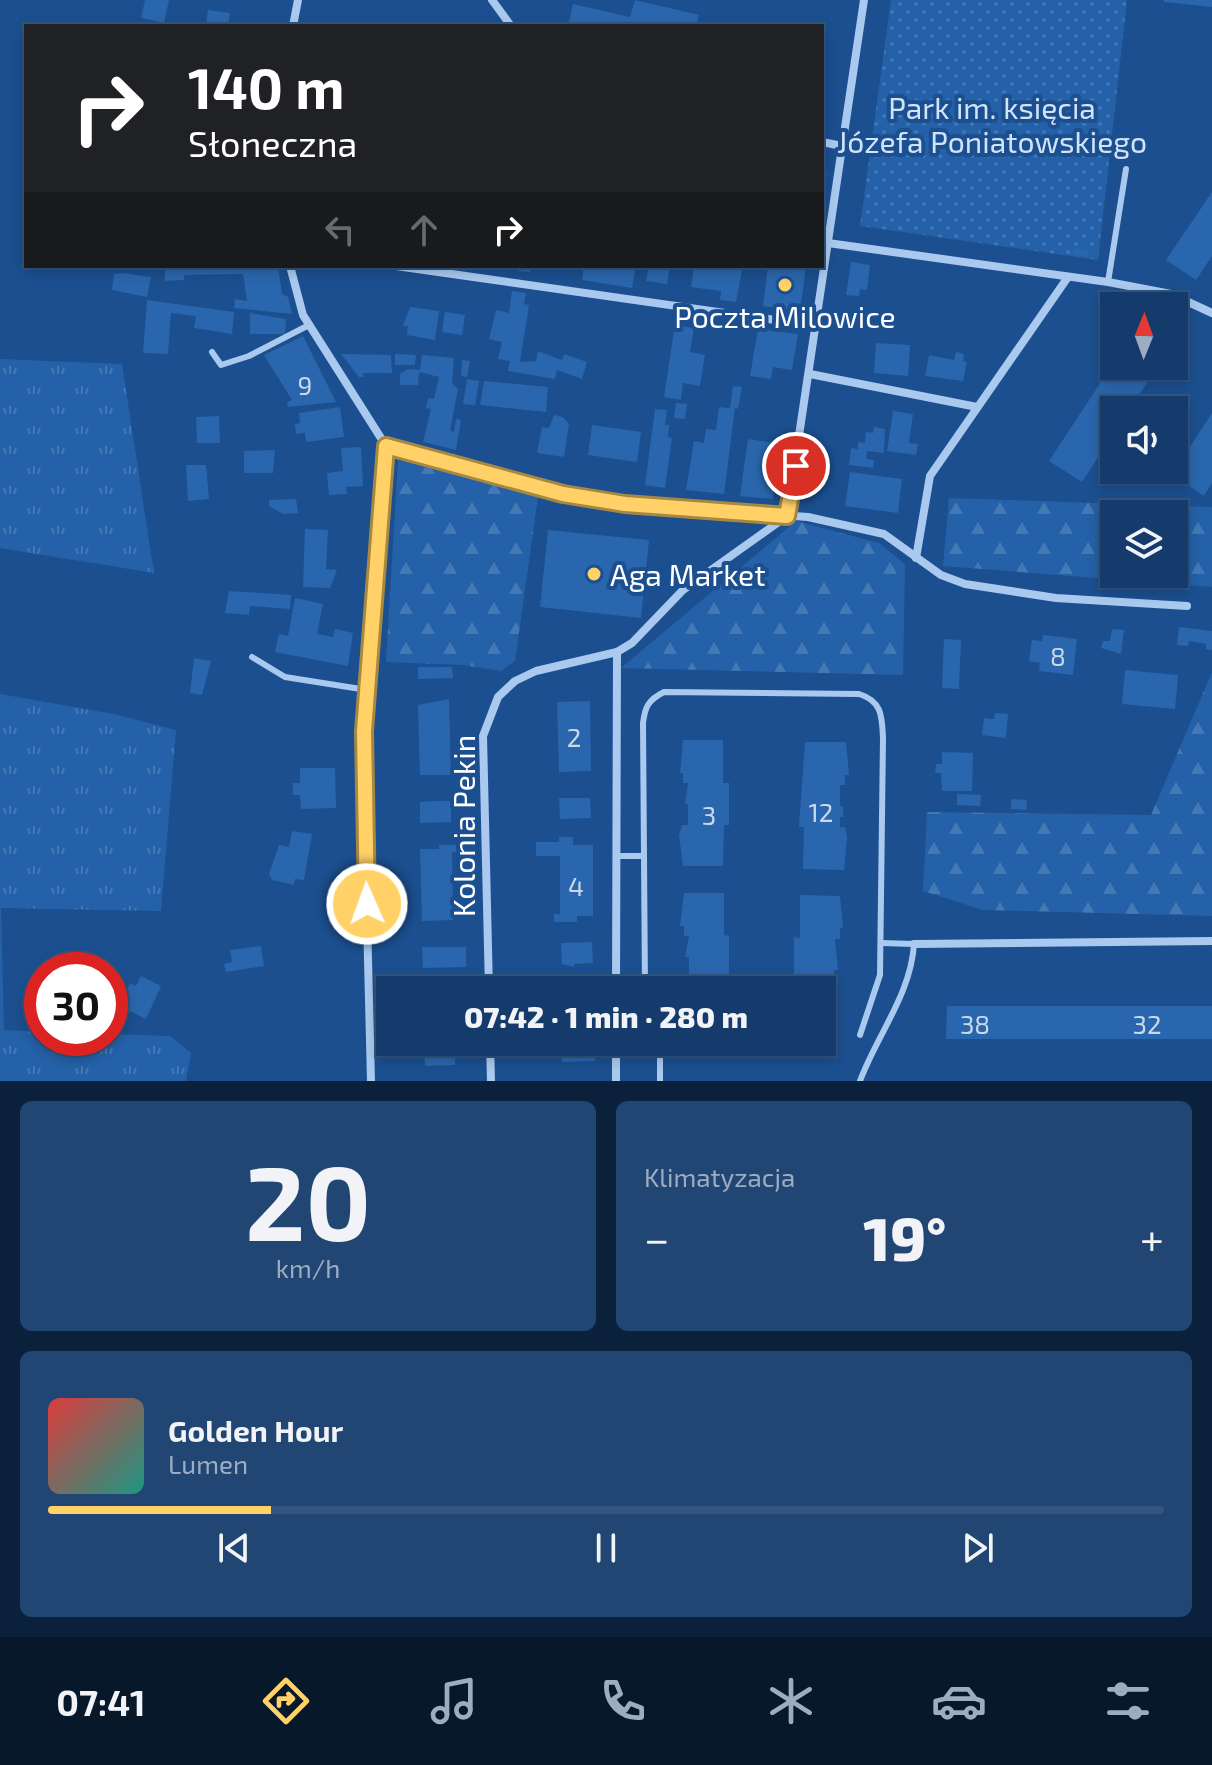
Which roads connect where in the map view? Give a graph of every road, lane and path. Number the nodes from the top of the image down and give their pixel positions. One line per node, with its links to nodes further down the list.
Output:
1 (298, 0): 4 (street)
2 (492, 0): 5 (street)
3 (864, 0): 7 (street)
4 (293, 24)
5 (510, 24)
6 (824, 142): 7 (street)
7 (842, 146): 9 (street)
8 (1126, 169): 13 (lane)
9 (828, 243): 12 (street); 16 (street)
10 (291, 268): 15 (street)
11 (410, 268): 16 (street)
12 (1068, 277): 13 (street); 19 (street)
13 (1108, 282): 14 (street)
14 (1212, 313)
15 (309, 325): 17 (lane); 20 (street)
16 (817, 326): 18 (street)
17 (212, 352)
18 (810, 374): 19 (street); 21 (street)
19 (977, 407): 22 (street)
20 (386, 446): 21 (street); 26 (street)
21 (787, 516): 22 (street); 24 (street, Kolonia Pekin)
22 (916, 558): 23 (street)
23 (1187, 606)
24 (617, 652): 27 (street); 32 (street, Kolonia Pekin)
25 (252, 657): 26 (lane)
26 (367, 690): 39 (street)
27 (616, 856): 28 (lane); 33 (street)
28 (644, 856): 30 (lane); 34 (lane)
29 (1212, 941): 31 (street)
30 (882, 943): 31 (lane); 35 (lane)
31 (914, 944): 43 (lane)
32 (489, 976)
33 (616, 976)
34 (645, 976)
35 (860, 1035)
36 (490, 1056): 40 (street)
37 (616, 1056): 41 (street)
38 (660, 1056): 42 (lane)
39 (371, 1081)
40 (491, 1081)
41 (616, 1081)
42 (660, 1081)
43 (860, 1081)

